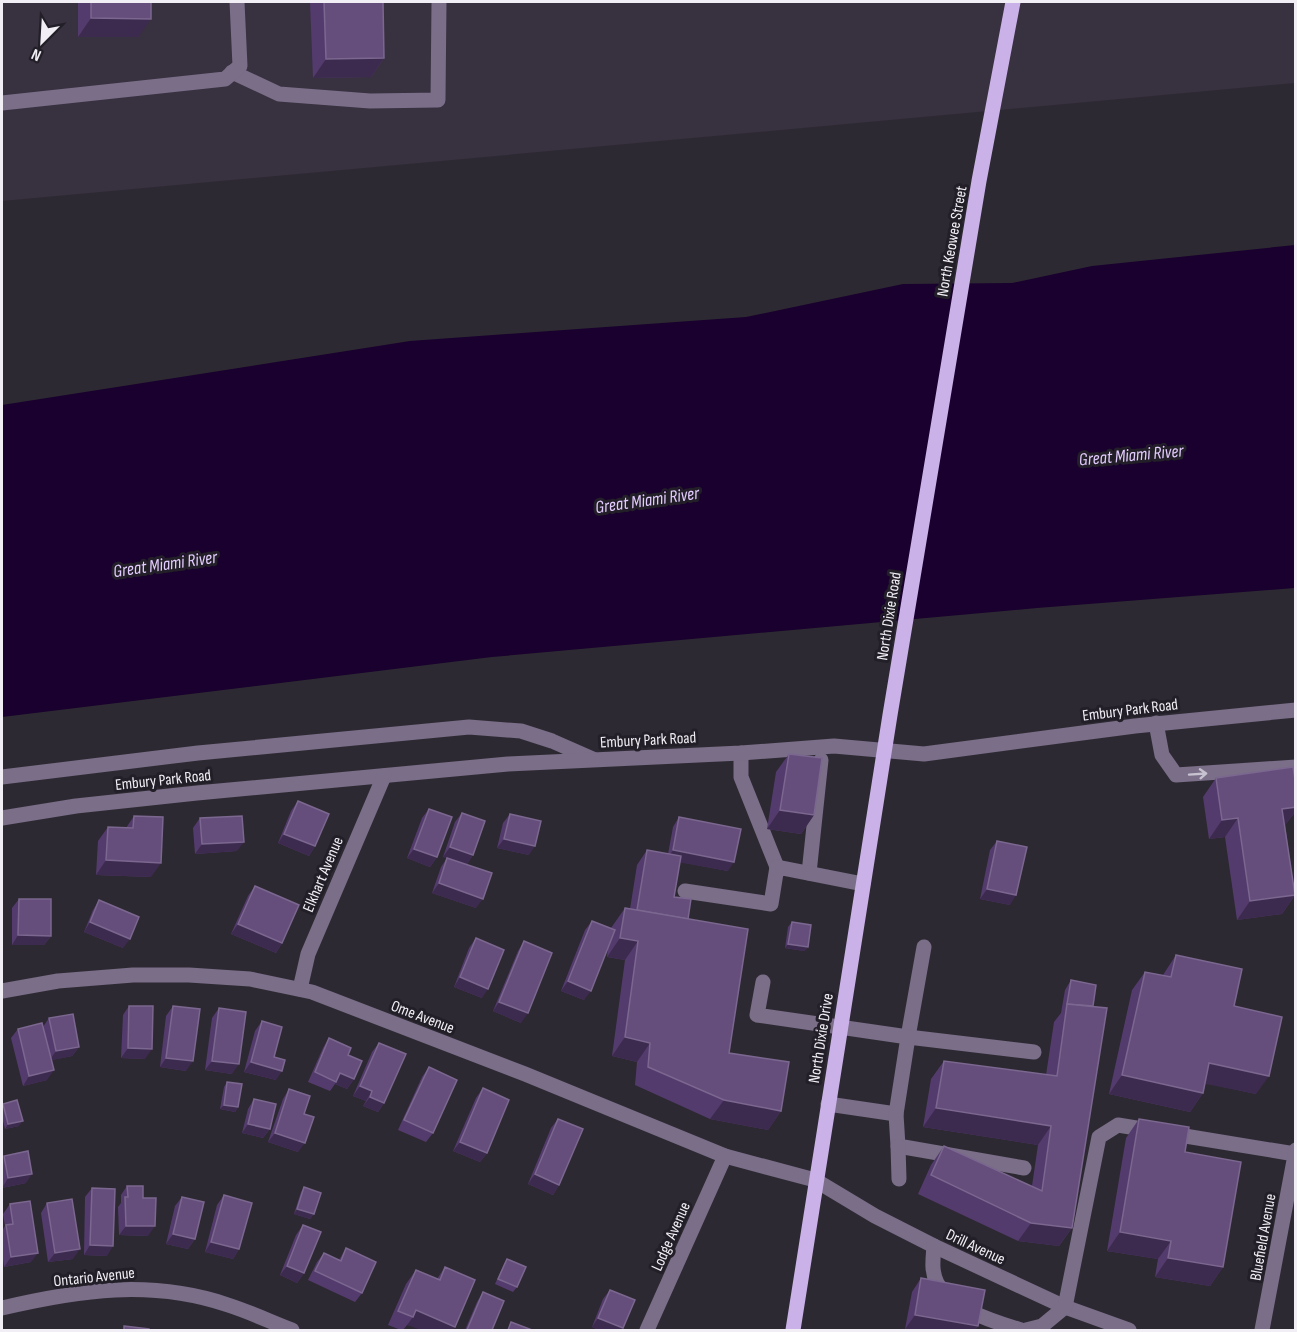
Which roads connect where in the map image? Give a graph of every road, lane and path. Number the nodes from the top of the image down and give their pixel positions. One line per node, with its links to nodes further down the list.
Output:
1 (237, 2): 4 (street)
2 (439, 2): 4 (street)
3 (1013, 2): 6 (main road, North Keowee Street)
4 (232, 72): 5 (street)
5 (2, 103)
6 (927, 486): 10 (main road, North Dixie Road)
7 (1296, 710): 8 (street, Embury Park Road)
8 (1156, 723): 10 (street, Embury Park Road); 13 (street, one-way to 13)
9 (822, 747): 10 (street, Embury Park Road); 11 (street, Embury Park Road); 18 (street)
10 (884, 752): 19 (main road, North Dixie Drive)
11 (741, 753): 12 (street, Embury Park Road); 17 (street)
12 (596, 760): 14 (street, Embury Park Road); 15 (street)
13 (1296, 767)
14 (384, 776): 16 (street, Embury Park Road); 23 (street, Elkhart Avenue)
15 (2, 777)
16 (2, 818)
17 (777, 867): 18 (street); 20 (street)
18 (809, 873): 19 (street)
19 (863, 884): 25 (main road, North Dixie Drive)
20 (685, 891)
21 (924, 947): 26 (street)
22 (763, 982): 25 (street)
23 (300, 989): 24 (street, Ome Avenue); 32 (street, Ome Avenue)
24 (2, 991)
25 (840, 1027): 26 (street); 28 (main road, North Dixie Drive)
26 (908, 1037): 27 (street); 29 (street)
27 (1034, 1052)
28 (828, 1104): 29 (street); 35 (main road, North Dixie Drive)
29 (896, 1113): 30 (street)
30 (898, 1146): 33 (street); 34 (street)
31 (1295, 1152): 37 (street); 44 (street, Bluefield Avenue)
32 (725, 1156): 35 (street, Ome Avenue); 40 (street, Lodge Avenue)
33 (1024, 1168)
34 (899, 1179)
35 (816, 1180): 36 (street, Drill Avenue); 41 (main road, North Dixie Drive)
36 (934, 1246): 37 (street, Drill Avenue); 42 (street)
37 (1065, 1307): 42 (street); 43 (street, Drill Avenue)
38 (2, 1308): 39 (street, Ontario Avenue)
39 (292, 1330)
40 (647, 1330)
41 (793, 1330)
42 (1024, 1330)
43 (1129, 1330)
44 (1262, 1330)

